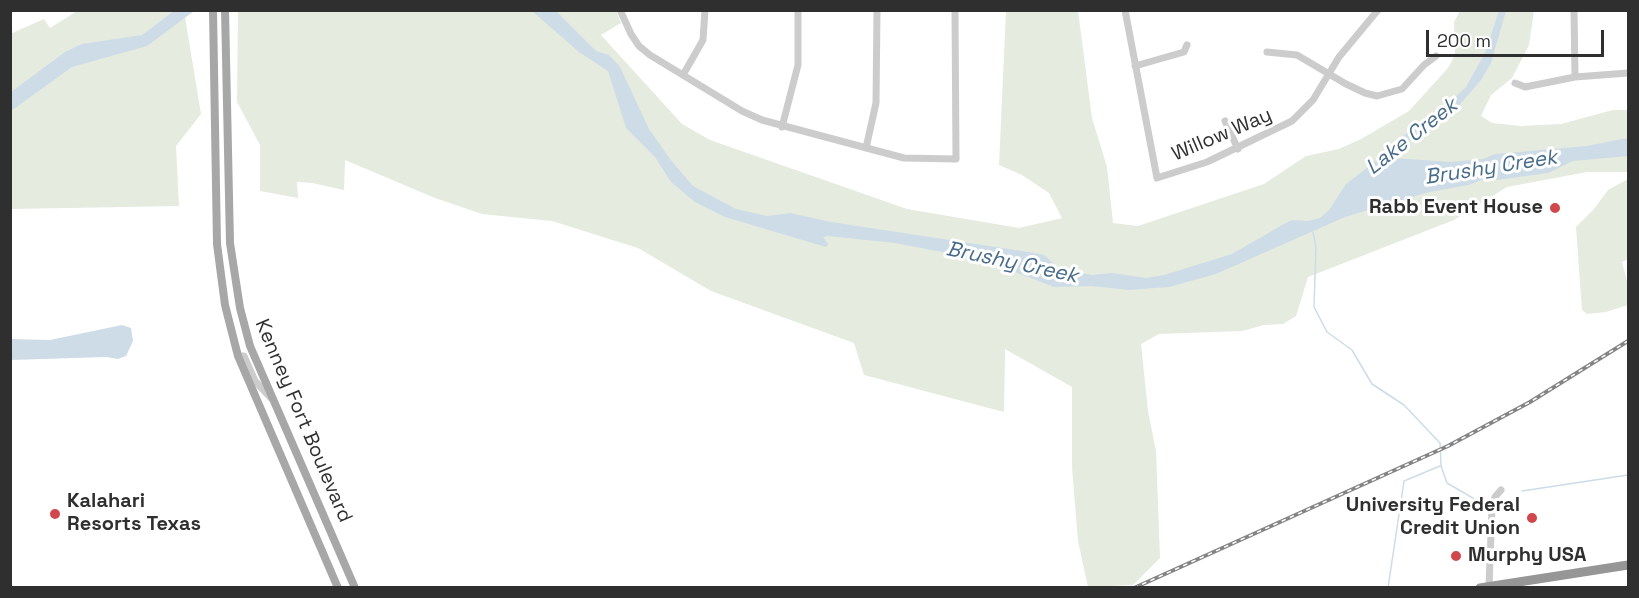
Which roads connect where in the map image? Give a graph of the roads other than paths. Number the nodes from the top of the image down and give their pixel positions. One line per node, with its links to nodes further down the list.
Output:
1 (213, 10): 24 (main road, Kenney Fort Boulevard)
2 (225, 10): 25 (main road, Kenney Fort Boulevard)
3 (620, 10): 17 (street)
4 (705, 10): 17 (street)
5 (798, 10): 21 (street)
6 (877, 10): 22 (street)
7 (955, 10): 22 (street)
8 (1125, 10): 14 (street, Willow Way)
9 (1378, 10): 16 (street, Willow Way)
10 (1574, 10): 18 (street)
11 (1187, 45): 14 (street)
12 (1267, 52): 16 (street)
13 (1436, 56): 16 (street)
14 (1135, 66): 23 (street, Willow Way)
15 (1629, 73): 18 (street)
16 (1329, 74): 23 (street, Willow Way)
17 (683, 75): 21 (street)
18 (1575, 77): 19 (street)
19 (1515, 83)
20 (1225, 121): 23 (street)
21 (782, 127): 22 (street)
22 (866, 148)
23 (1238, 148)
24 (238, 356): 25 (street); 30 (main road, Kenney Fort Boulevard)
25 (273, 400): 31 (main road, Kenney Fort Boulevard)
26 (1501, 490): 29 (street)
27 (1629, 565): 28 (highway)
28 (1521, 581): 29 (highway); 32 (highway)
29 (1486, 587)
30 (338, 588)
31 (356, 588)
32 (1510, 588)

